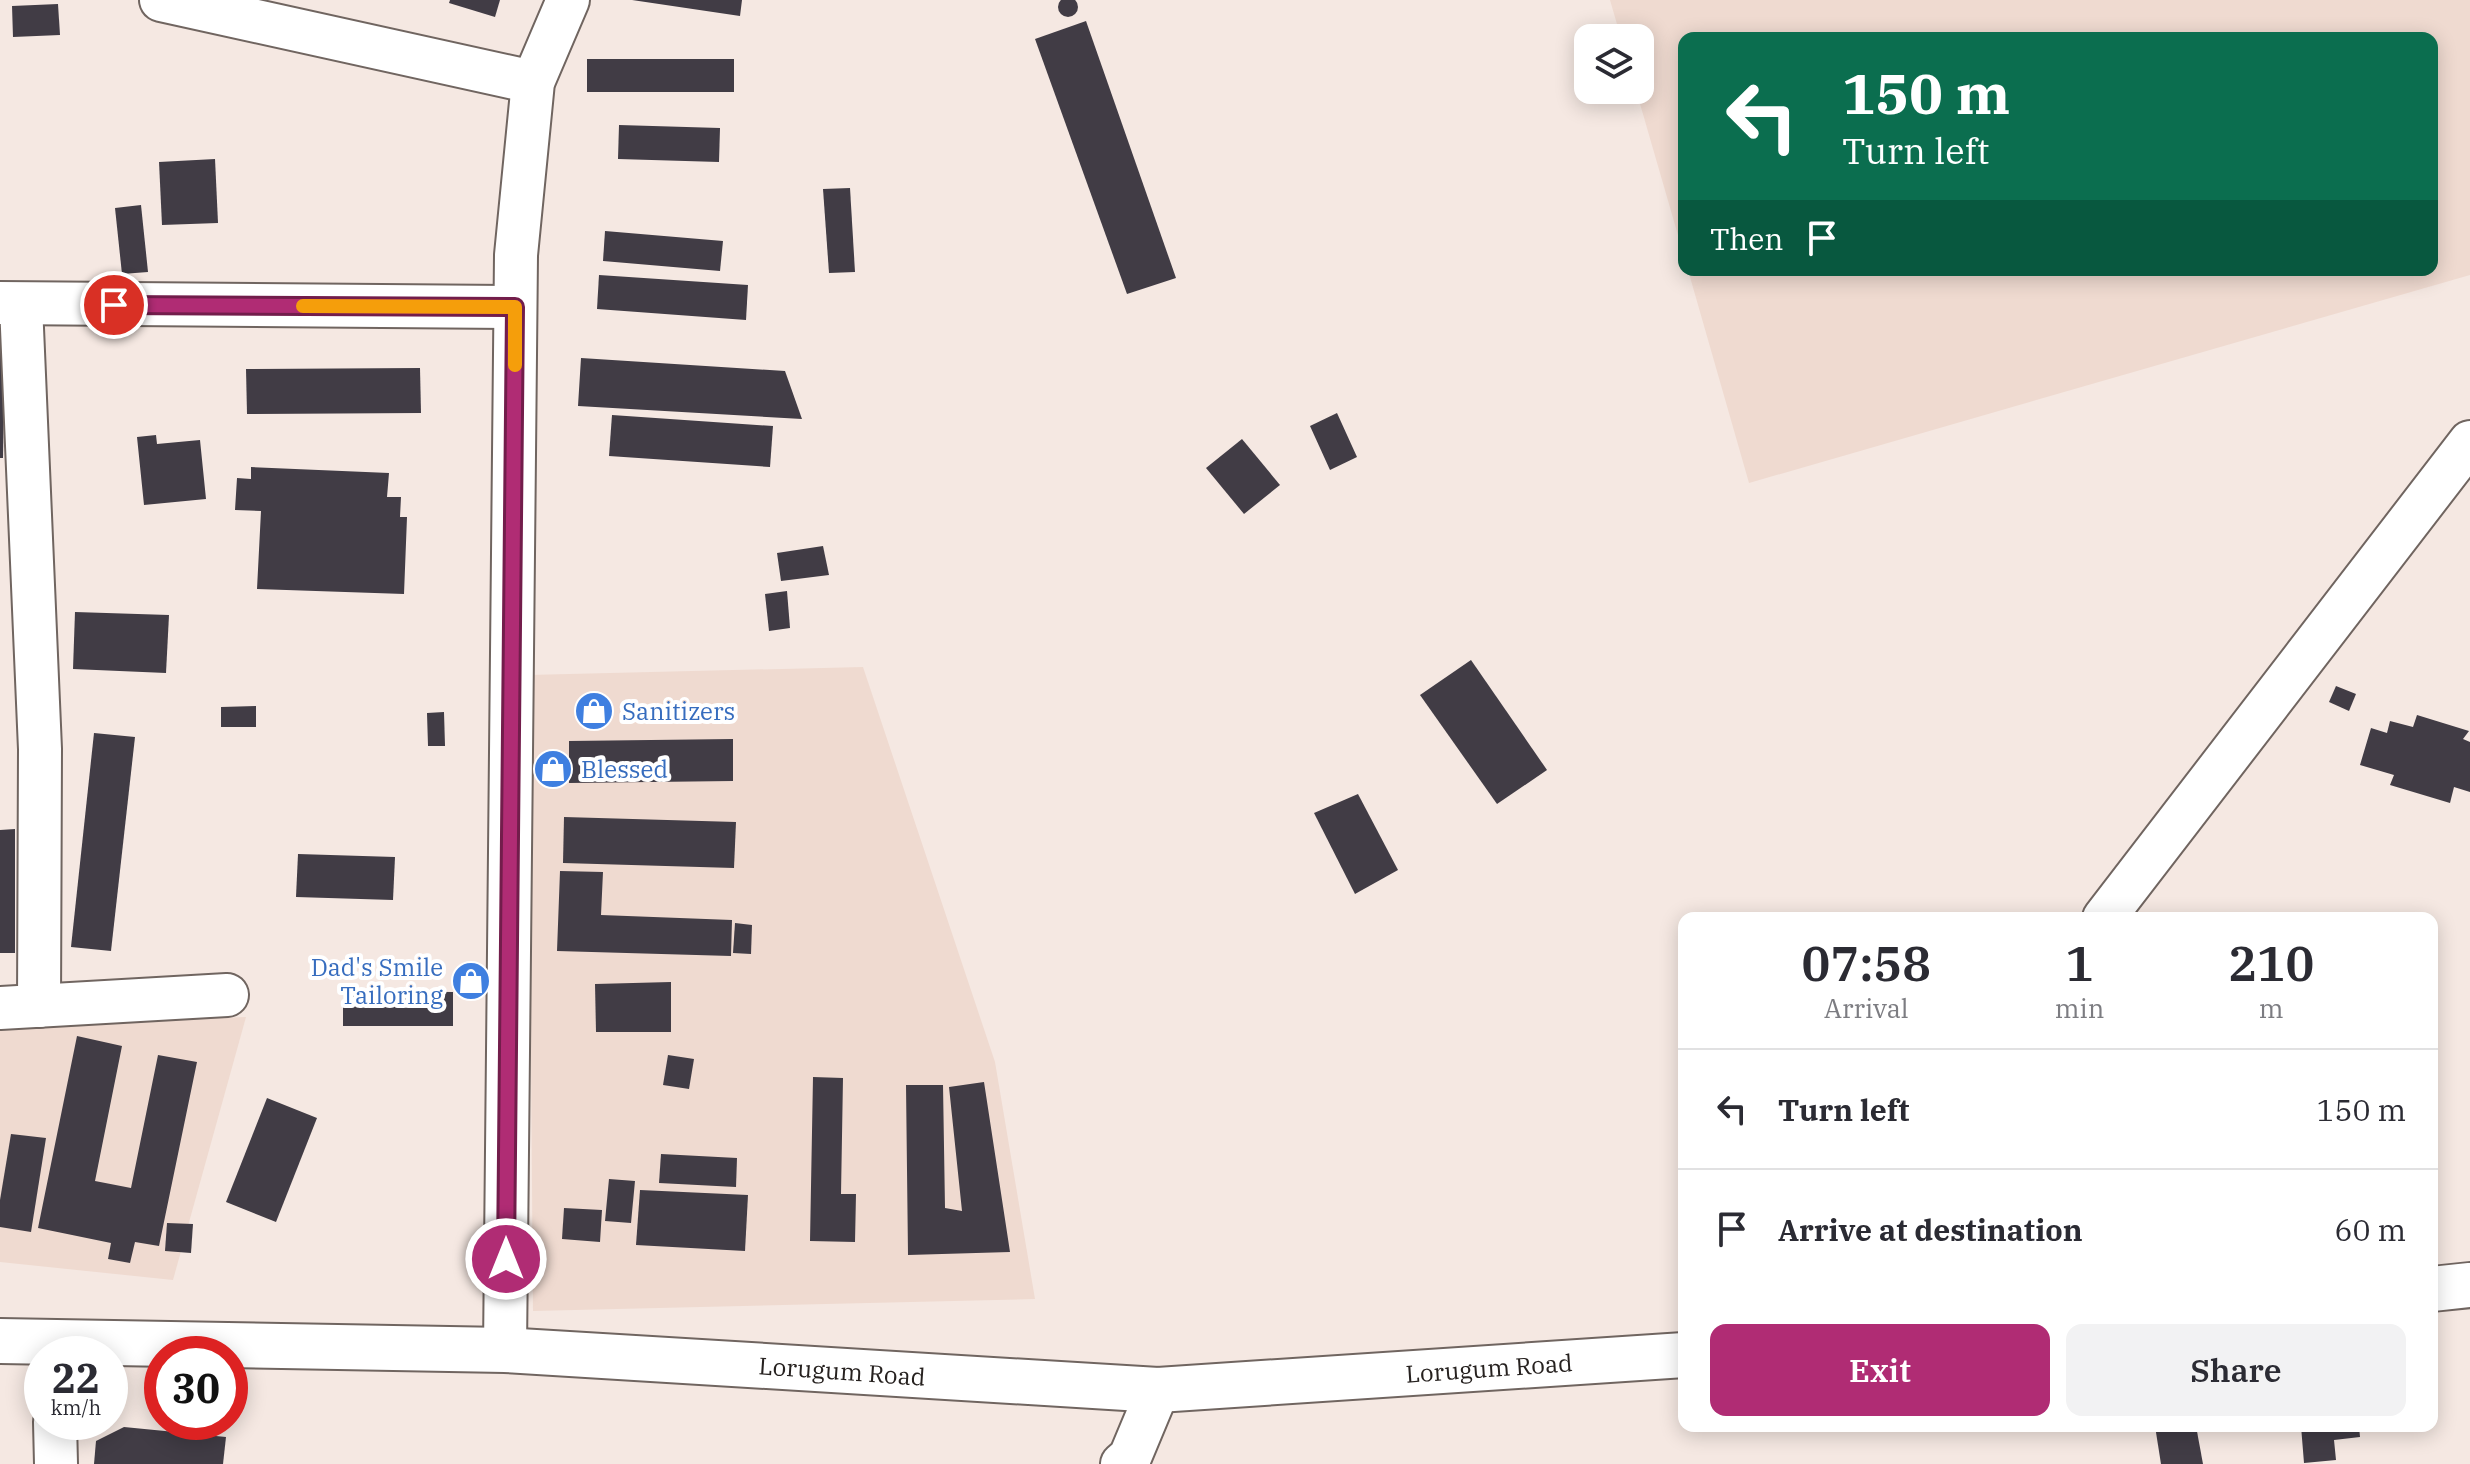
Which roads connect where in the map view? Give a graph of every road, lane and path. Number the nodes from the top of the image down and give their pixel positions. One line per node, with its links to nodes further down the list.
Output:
1 (161, 0): 3 (street)
2 (568, 0): 3 (street)
3 (533, 82): 5 (street)
4 (11, 304): 5 (street); 9 (street)
5 (515, 307): 15 (street)
6 (2470, 442): 7 (street)
7 (2109, 912)
8 (227, 995): 9 (street)
9 (20, 1007)
10 (2470, 1285): 11 (main road)
11 (2438, 1288)
12 (0, 1341): 13 (main road, Lorugum Road)
13 (24, 1345)
14 (128, 1349): 15 (main road, Lorugum Road)
15 (505, 1350): 17 (main road, Lorugum Road)
16 (1678, 1355): 17 (main road, Lorugum Road)
17 (1158, 1390): 20 (street)
18 (55, 1440): 19 (street)
19 (56, 1464)
20 (1122, 1464)

